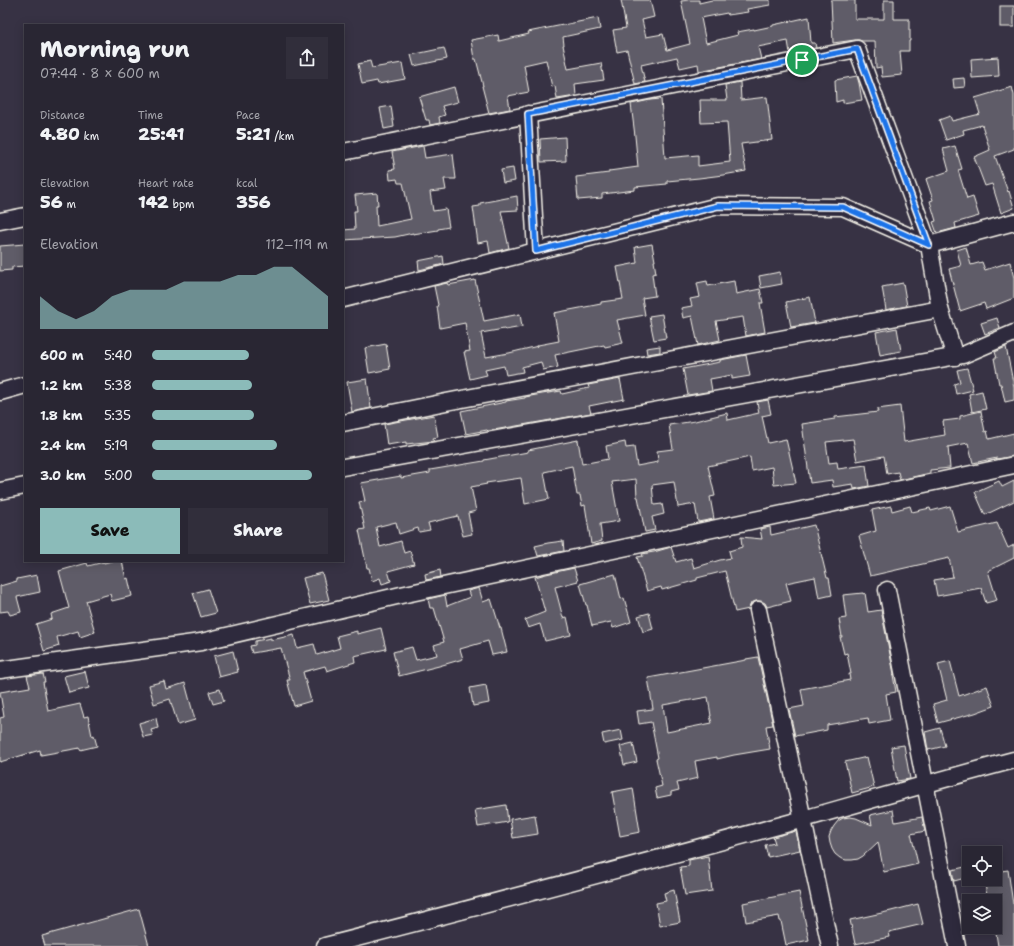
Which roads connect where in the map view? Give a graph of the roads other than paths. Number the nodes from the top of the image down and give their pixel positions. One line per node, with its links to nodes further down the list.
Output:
1 (528, 114): 2 (street); 6 (street); 7 (street)
2 (344, 152)
3 (24, 216): 4 (street)
4 (0, 221)
5 (1014, 222): 6 (street)
6 (929, 245): 7 (street); 9 (street)
7 (536, 251): 8 (street)
8 (344, 298)
9 (940, 309): 11 (street); 14 (street)
10 (1014, 333): 11 (street)
11 (955, 357): 16 (street)
12 (24, 385): 13 (street)
13 (0, 392)
14 (344, 423)
15 (1014, 465): 21 (street)
16 (344, 467)
17 (24, 486): 18 (street)
18 (0, 491)
19 (887, 590): 23 (street)
20 (758, 610): 24 (street)
21 (0, 670)
22 (1014, 760): 23 (street)
23 (925, 784): 24 (street); 27 (street)
24 (802, 819): 25 (street); 26 (street)
25 (325, 946)
26 (830, 946)
27 (957, 946)

